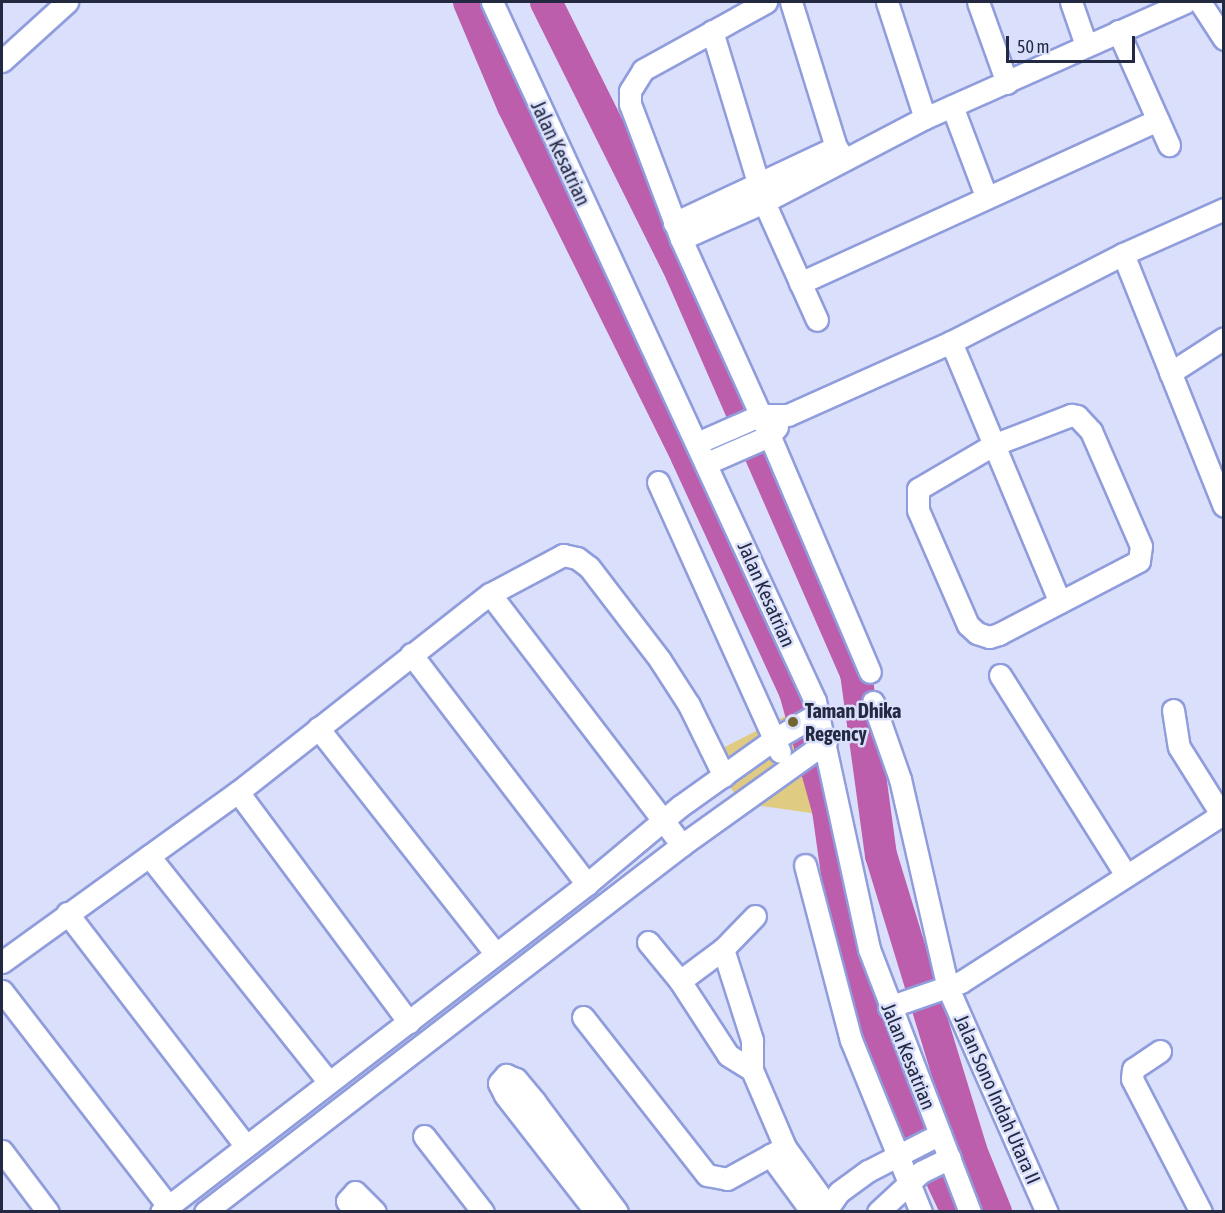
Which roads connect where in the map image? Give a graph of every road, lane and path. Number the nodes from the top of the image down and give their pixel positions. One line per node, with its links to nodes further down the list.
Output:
1 (67, 2): 14 (street)
2 (492, 2): 34 (street, Jalan Kesatrian)
3 (766, 2): 10 (street)
4 (791, 2): 20 (street)
5 (887, 2): 17 (street)
6 (978, 2): 15 (street)
7 (1071, 2): 13 (street)
8 (1200, 2): 12 (street)
9 (1171, 4): 11 (street)
10 (712, 31): 21 (street); 24 (street)
11 (1118, 31): 13 (street); 18 (street)
12 (1224, 39)
13 (1086, 45): 15 (street)
14 (2, 61)
15 (1007, 83): 16 (street)
16 (952, 106): 17 (street); 22 (street)
17 (925, 118): 20 (street)
18 (1158, 120): 19 (street); 22 (street)
19 (1169, 145)
20 (840, 152): 21 (street)
21 (761, 192): 24 (street); 26 (street)
22 (986, 196): 26 (street)
23 (1224, 209): 25 (street)
24 (678, 231): 32 (street)
25 (1123, 254): 29 (street); 30 (street)
26 (800, 283): 27 (street)
27 (817, 320)
28 (1224, 338): 30 (street)
29 (951, 342): 31 (street); 35 (street)
30 (1170, 373): 38 (street)
31 (788, 415): 32 (street); 33 (street)
32 (754, 418): 33 (street); 34 (street)
33 (763, 438): 36 (street); 42 (street)
34 (703, 441): 36 (street, Jalan Kesatrian)
35 (993, 446): 40 (street); 40 (street); 40 (street)
36 (713, 460): 46 (street, Jalan Kesatrian)
37 (658, 482): 48 (street)
38 (1224, 506)
39 (490, 594): 41 (street); 50 (street); 54 (street)
40 (1060, 603)
41 (411, 654): 47 (street); 60 (street)
42 (870, 672)
43 (1000, 675): 59 (street)
44 (873, 702): 70 (street, Jalan Sono Indah Utara II)
45 (1173, 710): 53 (street)
46 (814, 716): 48 (street); 49 (street, Jalan Kesatrian)
47 (318, 728): 51 (street); 65 (street)
48 (781, 735): 49 (street); 50 (street)
49 (809, 753): 55 (street); 71 (street, Jalan Kesatrian)
50 (724, 776): 52 (street)
51 (238, 792): 57 (street); 74 (street)
52 (679, 807): 54 (street); 55 (street)
53 (1222, 813): 59 (street)
54 (662, 821): 56 (street); 60 (street)
55 (699, 833): 56 (street)
56 (682, 845): 72 (street)
57 (149, 856): 61 (street); 77 (street)
58 (805, 865): 87 (street)
59 (1126, 875): 70 (street)
60 (587, 884): 65 (street)
61 (67, 913): 66 (street); 84 (street)
62 (755, 916): 64 (street)
63 (648, 942): 67 (street)
64 (723, 949): 67 (street); 76 (street)
65 (495, 953): 68 (street)
66 (2, 962)
67 (680, 981): 76 (street)
68 (452, 988): 72 (street); 74 (street)
69 (2, 991): 90 (street)
70 (940, 991): 71 (street); 102 (street, Jalan Sono Indah Utara II)
71 (895, 1006): 81 (street, Jalan Kesatrian)
72 (469, 1007): 80 (street)
73 (583, 1017): 86 (street)
74 (409, 1022): 77 (street)
75 (1160, 1050): 103 (street)
76 (752, 1070): 86 (street)
77 (329, 1082): 78 (street)
78 (296, 1108): 79 (street); 80 (street)
79 (275, 1125): 83 (street); 84 (street)
80 (313, 1128): 83 (street)
81 (936, 1135): 87 (street); 88 (street, Jalan Kesatrian)
82 (424, 1136): 96 (street)
83 (291, 1145): 93 (street)
84 (246, 1146): 90 (street)
85 (2, 1151): 92 (street)
86 (777, 1151): 91 (street)
87 (904, 1151): 89 (street); 91 (street)
88 (947, 1159): 89 (street); 101 (street, Jalan Kesatrian)
89 (914, 1178): 99 (street); 100 (street)
90 (165, 1209)
91 (822, 1210)
92 (48, 1212)
93 (206, 1212)
94 (354, 1212): 95 (street)
95 (375, 1212)
96 (483, 1212)
97 (596, 1212): 98 (street)
98 (618, 1212)
99 (878, 1212)
100 (921, 1212)
101 (970, 1212)
102 (1047, 1212)
103 (1201, 1212)

